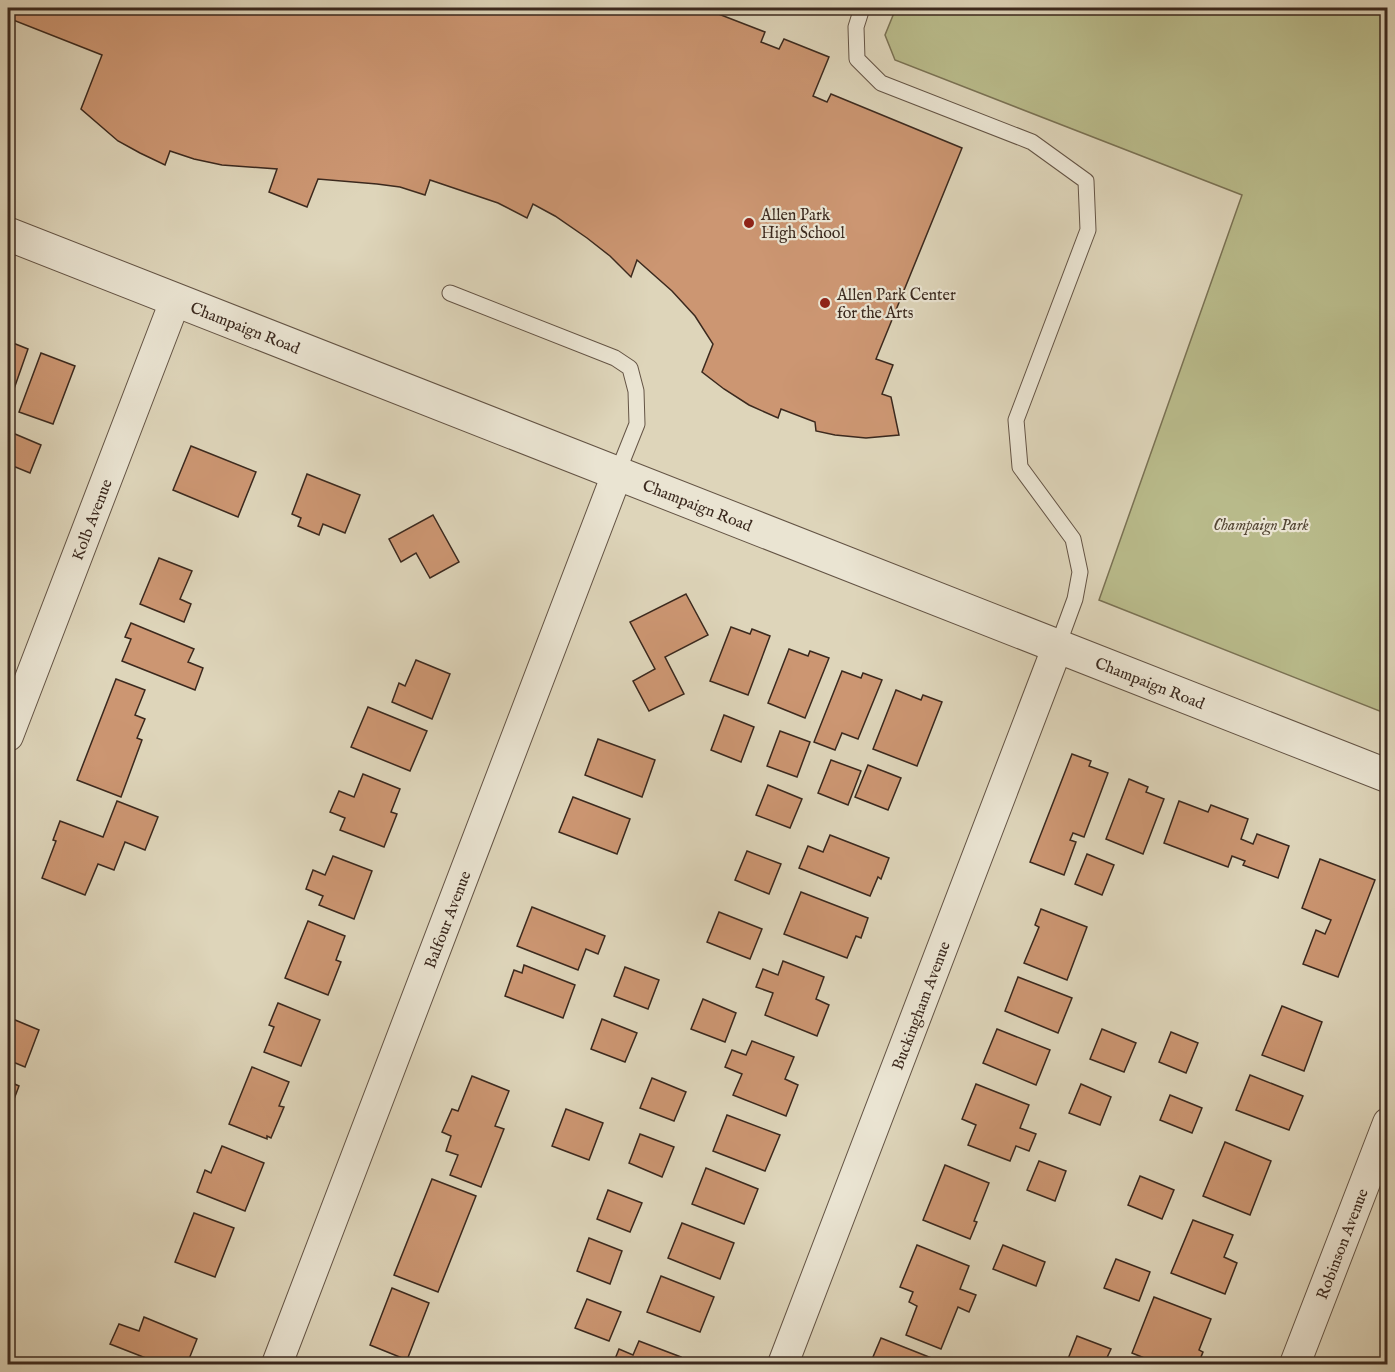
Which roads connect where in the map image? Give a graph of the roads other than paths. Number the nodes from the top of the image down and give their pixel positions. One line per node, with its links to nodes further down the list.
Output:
1 (862, 8): 6 (lane)
2 (8, 234): 4 (street, Champaign Road)
3 (450, 293): 5 (lane)
4 (175, 301): 5 (street, Champaign Road); 7 (street, Kolb Avenue)
5 (617, 474): 6 (street, Champaign Road); 10 (street, Balfour Avenue)
6 (1057, 648): 8 (street, Champaign Road); 11 (street, Buckingham Avenue)
7 (8, 736)
8 (1388, 776)
9 (1388, 1123): 12 (street, Robinson Avenue)
10 (278, 1365)
11 (783, 1365)
12 (1295, 1365)

